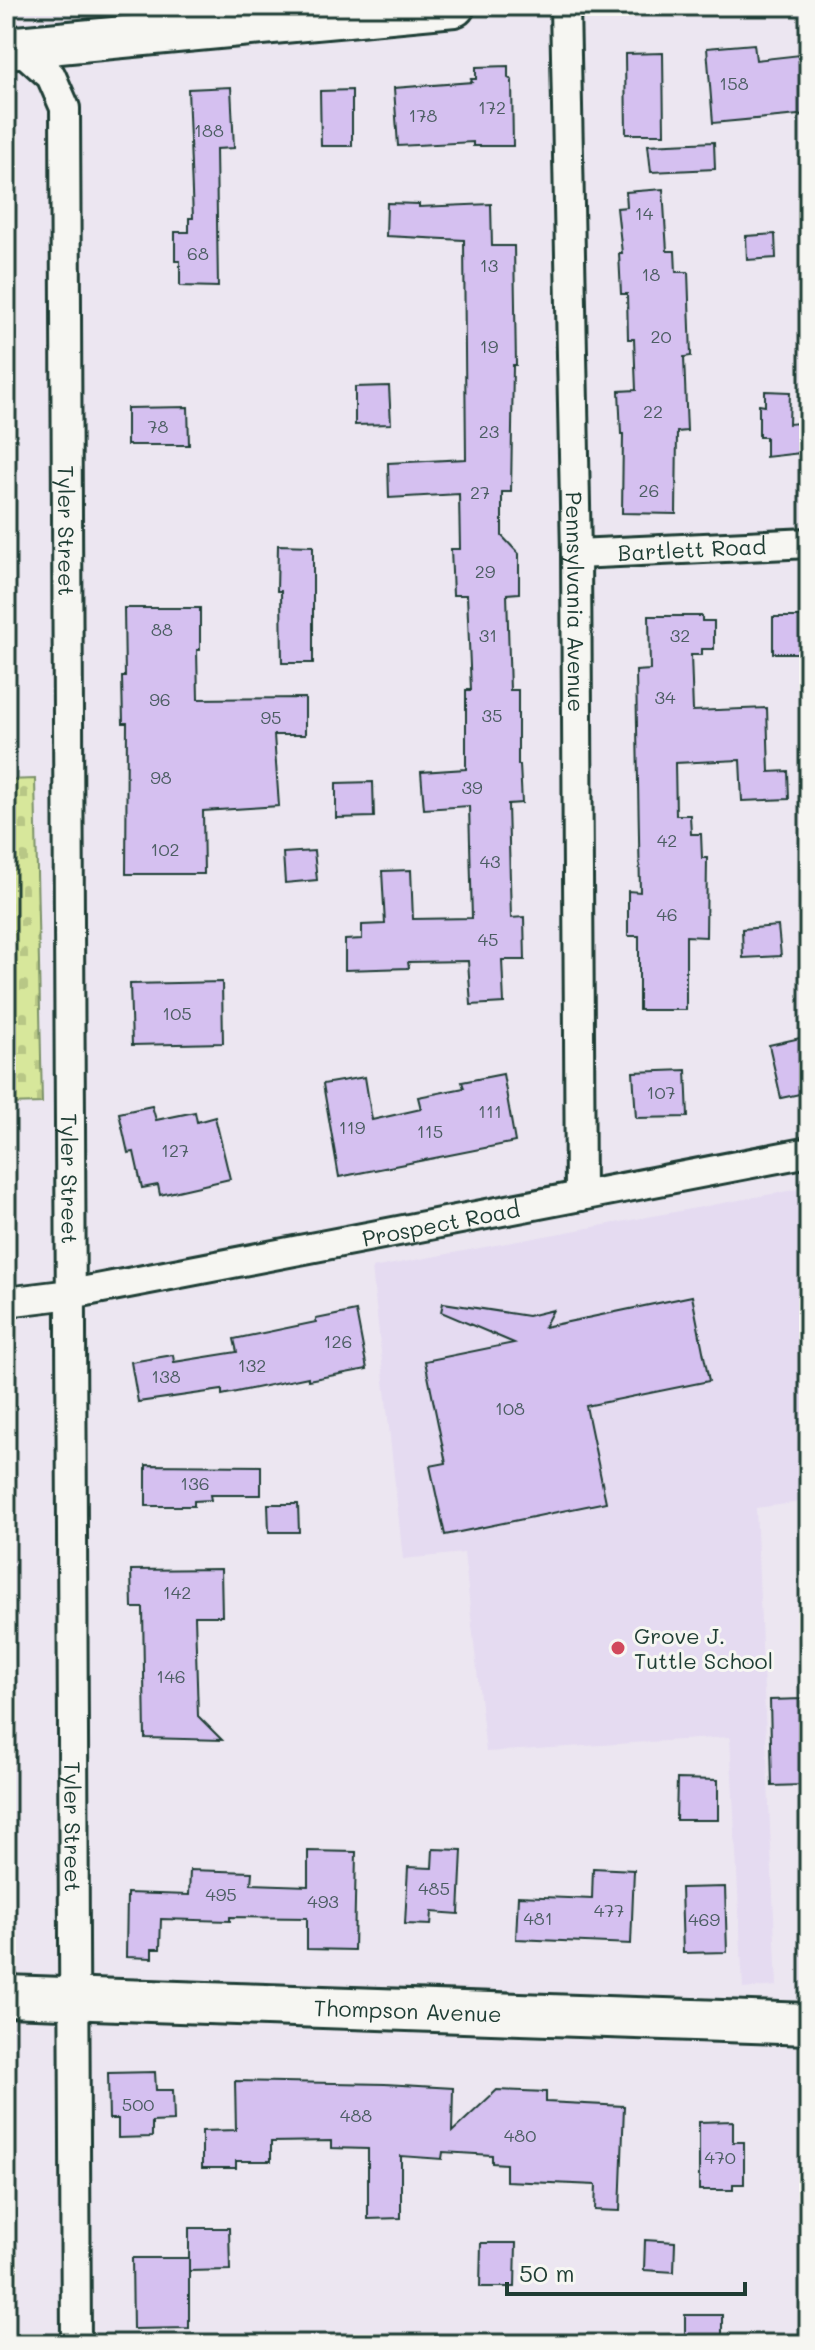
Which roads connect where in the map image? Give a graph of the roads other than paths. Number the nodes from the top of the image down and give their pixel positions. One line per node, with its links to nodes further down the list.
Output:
1 (454, 6): 3 (main road)
2 (565, 6): 5 (street, Pennsylvania Avenue)
3 (10, 43): 8 (street, Tyler Street)
4 (809, 543): 5 (street, Bartlett Road)
5 (576, 554): 7 (street, Pennsylvania Avenue)
6 (809, 1152): 7 (street, Prospect Road)
7 (580, 1196): 8 (street, Prospect Road)
8 (71, 1294): 9 (street, Prospect Road); 11 (street, Tyler Street)
9 (6, 1302)
10 (6, 1996): 11 (main road, Thompson Avenue)
11 (75, 1997): 12 (main road, Thompson Avenue); 13 (street, Tyler Street)
12 (809, 2024)
13 (76, 2344)

